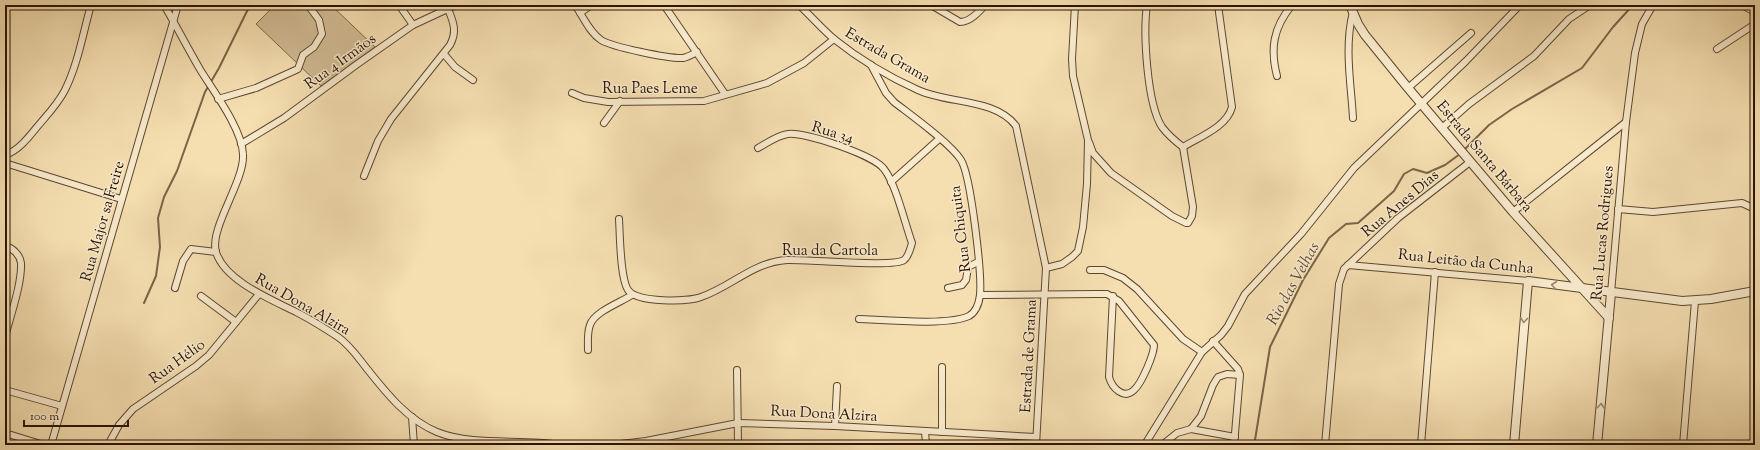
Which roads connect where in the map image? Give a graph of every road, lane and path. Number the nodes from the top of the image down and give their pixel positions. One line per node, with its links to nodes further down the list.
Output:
1 (91, 5): 51 (street)
2 (164, 5): 25 (street)
3 (178, 5): 25 (street, Rua Major sa Freire)
4 (308, 5): 39 (street)
5 (398, 5): 27 (street)
6 (456, 5): 21 (street, Rua 4 Irmãos)
7 (575, 5): 24 (street)
8 (591, 5): 24 (street)
9 (664, 5): 31 (street)
10 (799, 5): 29 (street, Estrada Grama)
11 (931, 5): 12 (street)
12 (985, 5)
13 (1075, 5): 47 (street)
14 (1147, 5): 49 (street)
15 (1218, 5): 49 (street)
16 (1292, 5): 34 (street)
17 (1520, 5): 41 (street)
18 (1590, 5): 45 (street)
19 (1653, 5): 43 (street, Rua Lucas Rodrigues)
20 (1742, 5): 23 (street)
21 (448, 9): 27 (street, Rua 4 Irmãos); 32 (street)
22 (1351, 9): 36 (street, Estrada Santa Bárbara); 42 (street)
23 (1755, 12)
24 (580, 13): 31 (street)
25 (173, 21): 39 (street); 56 (street, Rua Major sa Freire)
26 (1755, 24): 30 (street)
27 (413, 25): 48 (street, Rua 4 Irmãos)
28 (1471, 34): 36 (street)
29 (834, 39): 33 (street, Estrada Grama); 38 (street, Rua Paes Leme)
30 (1717, 49)
31 (697, 52): 38 (street)
32 (444, 54): 35 (street); 54 (street)
33 (870, 64): 46 (street, Rua Chiquita); 66 (street, Estrada Grama)
34 (1277, 76)
35 (474, 80)
36 (1408, 88): 41 (street, Estrada Santa Bárbara)
37 (572, 93): 40 (street, Rua Paes Leme)
38 (725, 94): 40 (street, Rua Paes Leme)
39 (218, 99): 48 (street)
40 (620, 102): 44 (street)
41 (1422, 103): 45 (street, Estrada Santa Bárbara); 86 (street)
42 (1353, 118)
43 (1626, 122): 57 (street, Rua Lucas Rodrigues); 59 (street)
44 (604, 123)
45 (1442, 128): 52 (street, Estrada Santa Bárbara)
46 (939, 139): 55 (street); 64 (street, Rua Chiquita)
47 (1088, 140): 49 (street); 66 (street)
48 (242, 144): 63 (street)
49 (1182, 147)
50 (758, 148): 55 (street, Rua 34)
51 (5, 155)
52 (1469, 161): 59 (street, Estrada Santa Bárbara); 65 (street, Rua Anes Dias)
53 (5, 163): 56 (street)
54 (364, 176)
55 (891, 182): 61 (street, Rua 34)
56 (121, 199): 94 (street, Rua Major sa Freire)
57 (1618, 209): 58 (street); 74 (street, Rua Lucas Rodrigues)
58 (1755, 209)
59 (1513, 212): 72 (street, Estrada Santa Bárbara)
60 (619, 218): 77 (street)
61 (912, 243): 77 (street, Rua da Cartola)
62 (5, 246): 85 (street)
63 (216, 252): 70 (street); 75 (street, Rua Dona Alzira)
64 (978, 262): 71 (street); 78 (street, Rua Chiquita)
65 (1348, 265): 68 (street, Rua Leitão da Cunha); 117 (street)
66 (1046, 268): 76 (street, Estrada de Grama)
67 (1090, 270): 88 (street)
68 (1435, 272): 69 (street, Rua Leitão da Cunha); 118 (street)
69 (1528, 281): 72 (street, Rua Leitão da Cunha, one-way to 69); 119 (street, one-way to 119)
70 (175, 288)
71 (948, 288)
72 (1581, 288): 74 (street, Rua Leitão da Cunha); 82 (street, Estrada Santa Bárbara)
73 (1755, 291): 81 (street, Rua Leitão da Cunha)
74 (1611, 293): 81 (street, Rua Leitão da Cunha); 82 (street, Rua Lucas Rodrigues)
75 (259, 294): 84 (street, Rua Hélio); 95 (street, Rua Dona Alzira)
76 (1044, 294): 78 (street); 80 (street); 102 (street, Estrada de Grama)
77 (632, 295): 87 (street)
78 (980, 295): 83 (street, Rua Chiquita)
79 (201, 296): 84 (street)
80 (1113, 296): 80 (street)
81 (1696, 301): 121 (street)
82 (1609, 318): 120 (street, Rua Lucas Rodrigues, one-way to 82)
83 (859, 320)
84 (236, 322): 107 (street, Rua Hélio)
85 (5, 337)
86 (1213, 341): 88 (street); 91 (street)
87 (588, 350)
88 (1202, 352): 114 (street)
89 (942, 367): 100 (street)
90 (737, 370): 96 (street)
91 (1240, 375): 98 (street); 103 (street)
92 (837, 386): 97 (street)
93 (5, 390): 94 (street)
94 (62, 406): 106 (street, Rua Major sa Freire)
95 (412, 417): 104 (street, Rua Dona Alzira); 108 (street)
96 (738, 423): 97 (street, Rua Dona Alzira); 110 (street, Rua Dona Alzira); 111 (street)
97 (835, 426): 99 (street, Rua Dona Alzira)
98 (1192, 429): 103 (street); 115 (street)
99 (925, 431): 100 (street, Rua Dona Alzira); 112 (street)
100 (942, 432): 102 (street, Rua Dona Alzira)
101 (5, 433): 105 (street)
102 (1036, 437): 113 (street, Estrada de Grama)
103 (1235, 437): 116 (street)
104 (539, 443): 109 (street, Rua Dona Alzira)
105 (44, 445)
106 (51, 445)
107 (108, 445)
108 (414, 445)
109 (560, 445)
110 (612, 445)
111 (738, 445)
112 (926, 445)
113 (1036, 445)
114 (1146, 445)
115 (1162, 445)
116 (1234, 445)
117 (1325, 445)
118 (1421, 445)
119 (1514, 445)
120 (1598, 445)
121 (1683, 445)

